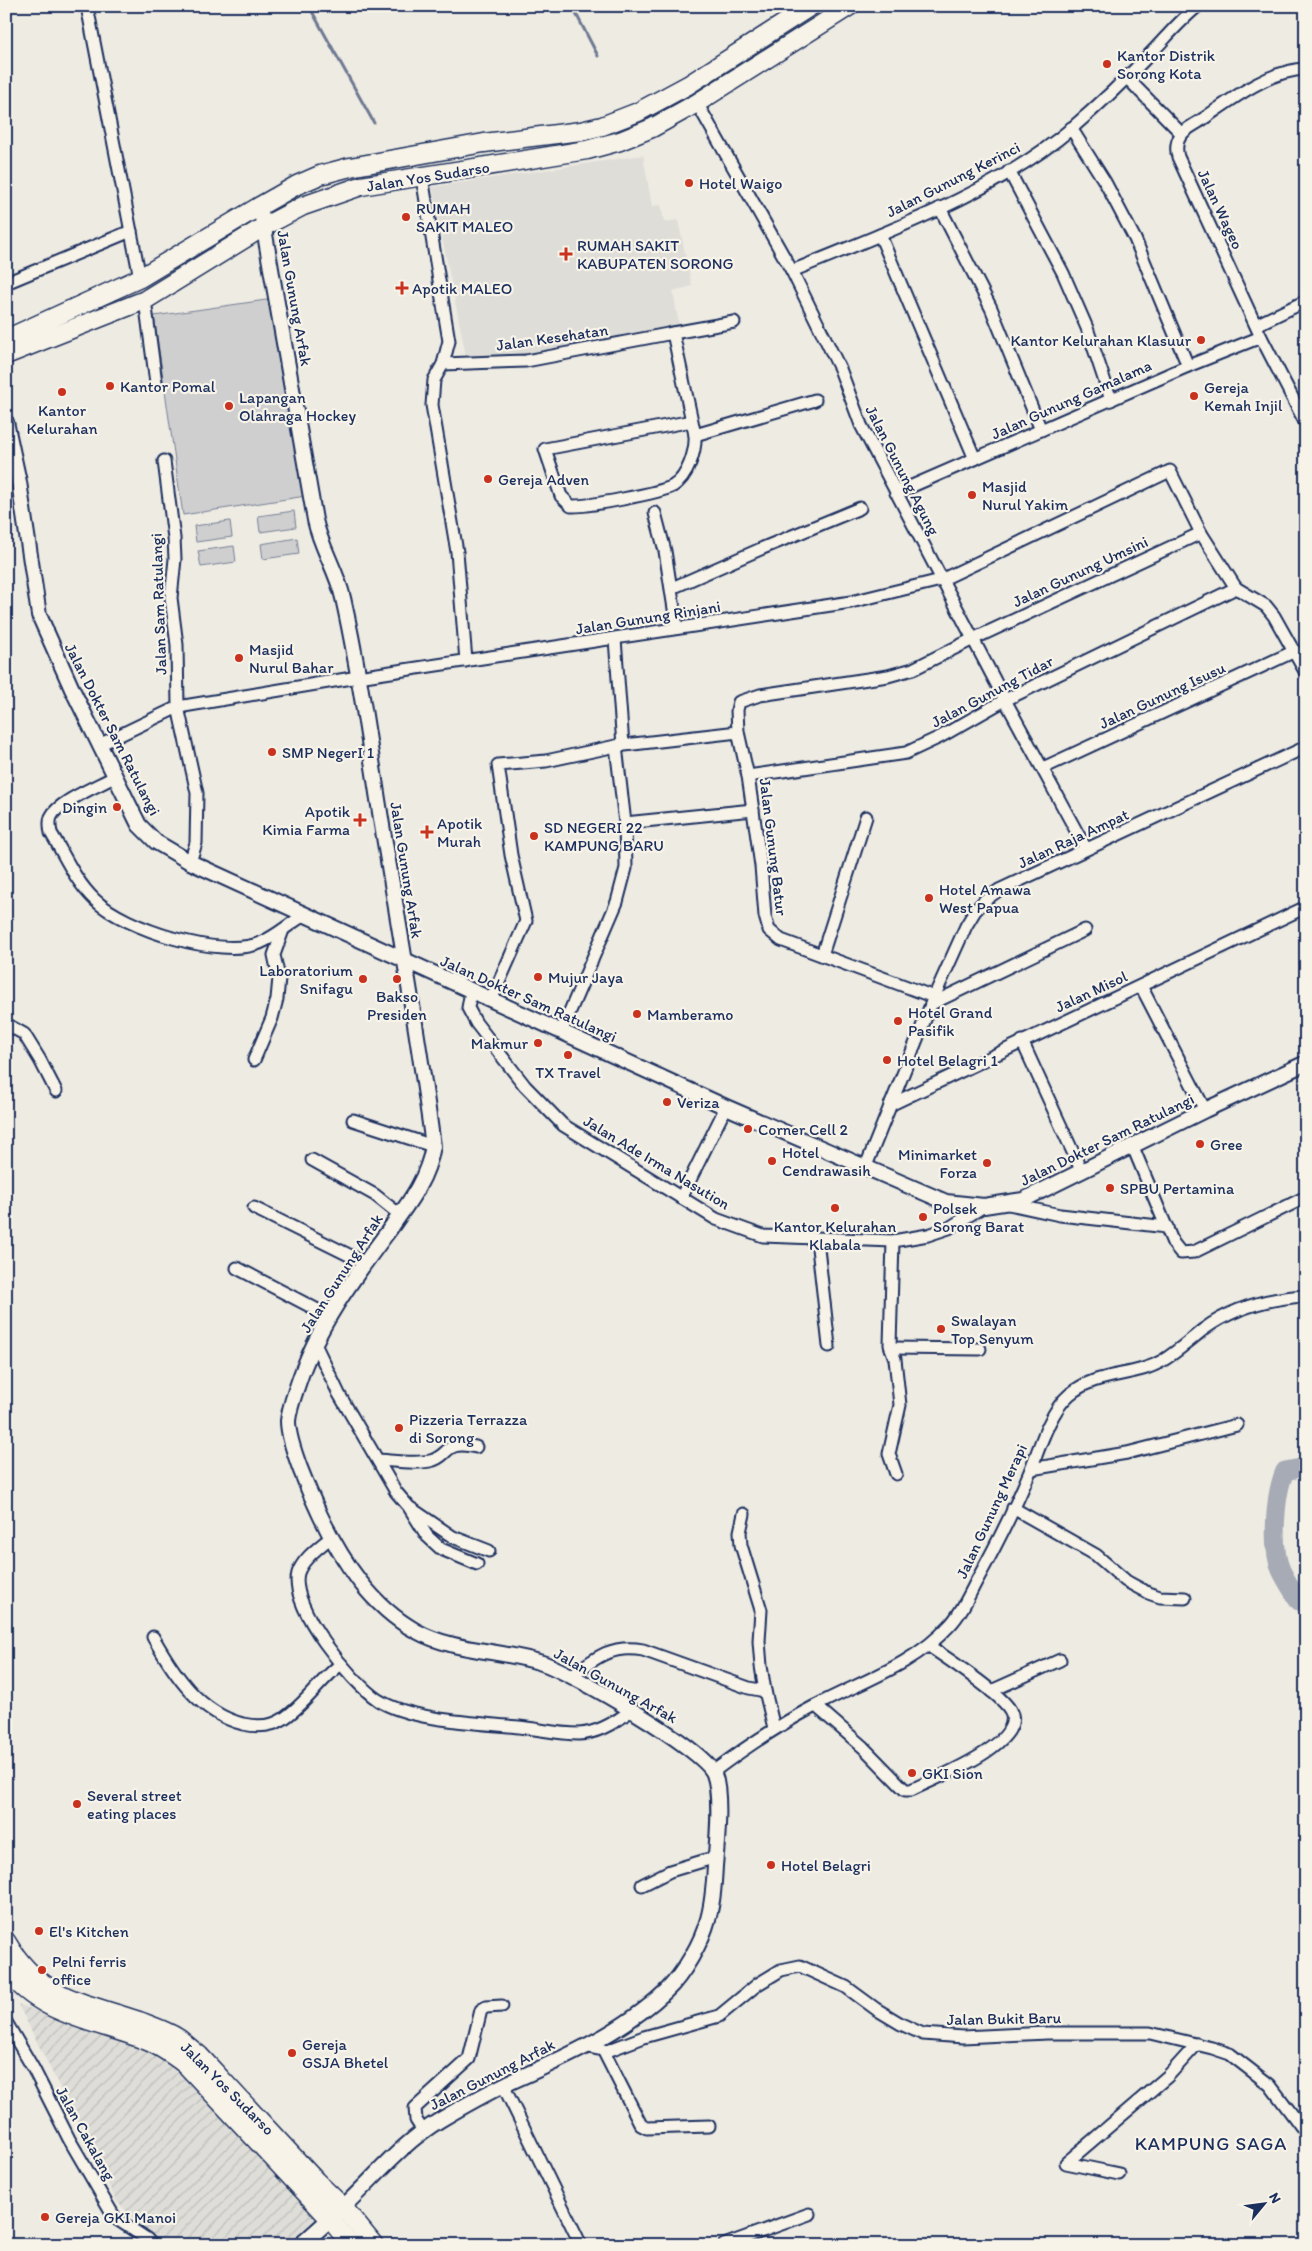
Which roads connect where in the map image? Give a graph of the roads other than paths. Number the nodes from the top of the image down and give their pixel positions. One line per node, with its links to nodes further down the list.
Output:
1 (87, 6): 17 (street)
2 (811, 6): 9 (highway, Jalan Yos Sudarso)
3 (850, 6): 7 (highway, Jalan Yos Sudarso)
4 (1198, 6): 6 (street, Jalan Gunung Kerinci)
5 (1306, 70): 10 (street)
6 (1127, 78): 8 (street, Jalan Gunung Kerinci); 10 (street)
7 (697, 103): 11 (highway, Jalan Yos Sudarso); 19 (street, Jalan Gunung Agung)
8 (1071, 128): 12 (street, Jalan Gunung Kerinci); 31 (street)
9 (580, 131): 11 (highway); 14 (highway, Jalan Yos Sudarso)
10 (1182, 134): 25 (street, Jalan Wageo)
11 (587, 150): 13 (highway, Jalan Yos Sudarso)
12 (1009, 170): 15 (street, Jalan Gunung Kerinci); 34 (street)
13 (422, 176): 16 (highway, Jalan Yos Sudarso); 30 (street)
14 (260, 206): 16 (street, Jalan Gunung Arfak); 20 (highway, Jalan Yos Sudarso)
15 (940, 208): 18 (street, Jalan Gunung Kerinci); 38 (street)
16 (265, 226): 22 (highway, Jalan Yos Sudarso); 55 (street, Jalan Gunung Arfak)
17 (131, 231): 20 (street); 21 (street)
18 (880, 235): 19 (street, Jalan Gunung Kerinci); 40 (street)
19 (792, 271): 42 (street, Jalan Gunung Agung)
20 (140, 278): 28 (highway, Jalan Yos Sudarso)
21 (6, 283)
22 (145, 300): 29 (highway, Jalan Yos Sudarso); 32 (street)
23 (1306, 301): 25 (street)
24 (734, 322): 26 (street, Jalan Kesehatan)
25 (1256, 326): 27 (street, Jalan Wageo)
26 (669, 334): 30 (street, Jalan Kesehatan); 35 (street)
27 (1261, 337): 31 (street, Jalan Gunung Gamalama); 37 (street, Jalan Wageo)
28 (6, 339)
29 (6, 355)
30 (444, 364): 53 (street)
31 (1188, 366): 34 (street, Jalan Gunung Gamalama)
32 (156, 382)
33 (815, 400): 39 (street)
34 (1111, 400): 38 (street, Jalan Gunung Gamalama)
35 (692, 421): 39 (street); 39 (street)
36 (6, 422): 60 (street, Jalan Dokter Sam Ratulangi)
37 (1306, 424)
38 (1041, 430): 40 (street, Jalan Gunung Gamalama)
39 (695, 435)
40 (975, 459): 42 (street, Jalan Gunung Gamalama)
41 (164, 462): 57 (street, Jalan Sam Ratulangi)
42 (896, 493): 46 (street, Jalan Gunung Agung)
43 (860, 508): 47 (street)
44 (654, 513): 47 (street)
45 (1201, 533): 46 (street); 48 (street); 51 (street, Jalan Gunung Umsini)
46 (941, 580): 49 (street, Jalan Gunung Rinjani); 51 (street, Jalan Gunung Agung)
47 (672, 588): 49 (street)
48 (1236, 588): 52 (street); 56 (street, Jalan Gunung Tidar)
49 (677, 628): 50 (street, Jalan Gunung Rinjani)
50 (615, 639): 53 (street, Jalan Gunung Rinjani); 61 (street)
51 (973, 639): 56 (street, Jalan Gunung Agung); 58 (street, Jalan Gunung Umsini)
52 (1294, 651): 54 (street); 63 (street, Jalan Gunung Isusu)
53 (466, 661): 55 (street, Jalan Gunung Rinjani)
54 (1306, 673)
55 (358, 677): 57 (street, Jalan Gunung Rinjani); 76 (street, Jalan Gunung Arfak)
56 (1005, 700): 63 (street, Jalan Gunung Agung); 64 (street, Jalan Gunung Tidar)
57 (178, 707): 60 (street, Jalan Gunung Rinjani); 70 (street, Jalan Sam Ratulangi)
58 (737, 710): 59 (street, Jalan Gunung Batur)
59 (738, 732): 61 (street); 64 (street, Jalan Gunung Batur)
60 (99, 745): 65 (street, Jalan Dokter Sam Ratulangi)
61 (619, 746): 68 (street); 79 (street)
62 (1306, 747): 69 (street, Jalan Raja Ampat)
63 (1043, 768): 69 (street, Jalan Gunung Agung)
64 (748, 776): 66 (street, Jalan Gunung Batur)
65 (114, 777): 70 (street, Jalan Dokter Sam Ratulangi); 73 (street)
66 (753, 810): 68 (street); 75 (street, Jalan Gunung Batur)
67 (866, 816): 75 (street)
68 (625, 823): 82 (street)
69 (1086, 849): 80 (street, Jalan Raja Ampat)
70 (190, 862): 72 (street, Jalan Dokter Sam Ratulangi)
71 (1306, 907): 77 (street, Jalan Misol)
72 (306, 914): 73 (street); 76 (street, Jalan Dokter Sam Ratulangi)
73 (283, 930): 84 (street)
74 (1084, 930): 80 (street)
75 (822, 955): 80 (street, Jalan Gunung Batur)
76 (404, 961): 78 (street, Jalan Dokter Sam Ratulangi); 91 (street, Jalan Gunung Arfak)
77 (1141, 986): 83 (street, Jalan Misol); 89 (street)
78 (471, 992): 79 (street, Jalan Dokter Sam Ratulangi); 97 (street, Jalan Ade Irma Nasution)
79 (491, 1000): 82 (street, Jalan Dokter Sam Ratulangi)
80 (933, 1001): 87 (street, Jalan Raja Ampat)
81 (6, 1024): 86 (street)
82 (561, 1032): 88 (street, Jalan Dokter Sam Ratulangi)
83 (1022, 1041): 87 (street, Jalan Misol); 95 (street)
84 (254, 1060)
85 (1306, 1063): 89 (street, Jalan Dokter Sam Ratulangi)
86 (56, 1092)
87 (890, 1105): 94 (street, Jalan Raja Ampat)
88 (726, 1108): 94 (street, Jalan Dokter Sam Ratulangi); 97 (street)
89 (1205, 1110): 92 (street, Jalan Dokter Sam Ratulangi)
90 (353, 1120): 91 (street)
91 (433, 1146): 101 (street, Jalan Gunung Arfak)
92 (1133, 1147): 95 (street, Jalan Dokter Sam Ratulangi); 102 (street)
93 (312, 1160): 101 (street)
94 (866, 1166): 99 (street, Jalan Dokter Sam Ratulangi)
95 (1082, 1172): 98 (street, Jalan Dokter Sam Ratulangi)
96 (1306, 1197): 102 (street)
97 (681, 1198): 103 (street, Jalan Ade Irma Nasution)
98 (1010, 1204): 99 (street, Jalan Dokter Sam Ratulangi); 102 (street)
99 (984, 1206): 104 (street, Jalan Ade Irma Nasution)
100 (254, 1208): 105 (street)
101 (400, 1215): 105 (street, Jalan Gunung Arfak)
102 (1167, 1228)
103 (817, 1239): 104 (street, Jalan Ade Irma Nasution); 110 (street)
104 (893, 1240): 111 (street)
105 (365, 1263): 108 (street, Jalan Gunung Arfak)
106 (236, 1268): 108 (street)
107 (1306, 1296): 116 (street, Jalan Gunung Merapi)
108 (329, 1316): 109 (street, Jalan Gunung Arfak)
109 (315, 1344): 115 (street); 121 (street, Jalan Gunung Arfak)
110 (829, 1346)
111 (891, 1348): 112 (street); 117 (street)
112 (980, 1349)
113 (1237, 1425): 116 (street)
114 (476, 1446): 115 (street)
115 (378, 1460): 118 (street)
116 (1031, 1469): 119 (street, Jalan Gunung Merapi)
117 (896, 1474)
118 (409, 1507): 122 (street); 123 (street)
119 (1013, 1508): 124 (street); 126 (street, Jalan Gunung Merapi)
120 (744, 1514): 130 (street)
121 (331, 1537): 128 (street); 129 (street, Jalan Gunung Arfak)
122 (489, 1551)
123 (477, 1564)
124 (1185, 1598)
125 (153, 1637): 128 (street)
126 (929, 1646): 131 (street); 132 (street, Jalan Gunung Merapi)
127 (1060, 1660): 131 (street)
128 (340, 1664): 133 (street)
129 (571, 1676): 130 (street); 133 (street, Jalan Gunung Arfak)
130 (765, 1691): 134 (street)
131 (991, 1691): 132 (street)
132 (816, 1706): 134 (street, Jalan Gunung Merapi)
133 (630, 1711): 135 (street, Jalan Gunung Arfak)
134 (774, 1728): 135 (street, Jalan Gunung Merapi)
135 (714, 1771): 136 (street, Jalan Gunung Arfak)
136 (716, 1857): 137 (street); 144 (street, Jalan Gunung Arfak)
137 (642, 1885)
138 (6, 1941): 151 (highway, Jalan Yos Sudarso)
139 (6, 1969): 153 (highway, Jalan Yos Sudarso)
140 (502, 2006): 148 (street)
141 (6, 2022): 142 (street, Jalan Cakalang)
142 (12, 2043): 154 (street, Jalan Cakalang)
143 (1197, 2044): 145 (street, Jalan Bukit Baru); 149 (street, Jalan Bukit Baru); 150 (street)
144 (584, 2046): 145 (street, Jalan Bukit Baru); 146 (street, Jalan Gunung Arfak)
145 (603, 2050): 147 (street)
146 (503, 2085): 148 (street, Jalan Gunung Arfak); 158 (street)
147 (709, 2126)
148 (424, 2132): 151 (street, Jalan Gunung Arfak)
149 (1306, 2133)
150 (1118, 2174)
151 (343, 2207): 153 (main road, Jalan Gunung Arfak); 157 (highway, Jalan Yos Sudarso)
152 (809, 2214): 159 (street)
153 (330, 2219): 155 (main road, Jalan Gunung Arfak); 156 (highway, Jalan Yos Sudarso)
154 (152, 2245)
155 (301, 2245)
156 (351, 2245)
157 (374, 2245)
158 (581, 2245)
159 (724, 2245)

